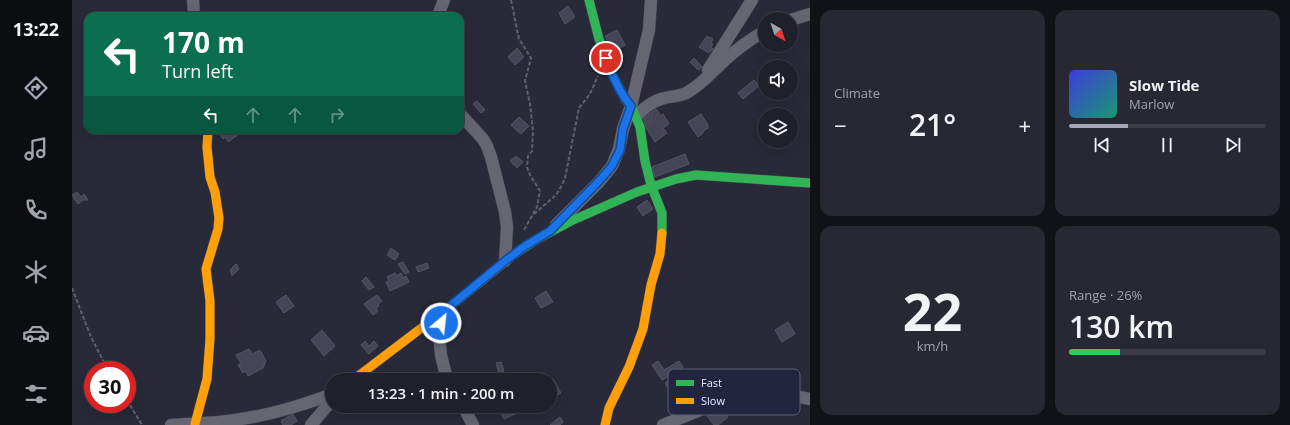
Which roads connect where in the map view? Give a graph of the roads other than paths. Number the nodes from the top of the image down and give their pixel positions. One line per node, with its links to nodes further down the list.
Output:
1 (193, 0): 6 (street)
2 (444, 0): 7 (street)
3 (589, 0): 12 (street)
4 (651, 0): 12 (street)
5 (752, 0): 11 (street)
6 (194, 12)
7 (440, 12)
8 (810, 14): 9 (street)
9 (798, 18)
10 (758, 35): 11 (street)
11 (699, 85): 12 (street)
12 (633, 111): 16 (street); 17 (street)
13 (464, 118): 18 (street)
14 (208, 134): 28 (street)
15 (810, 184): 16 (street)
16 (651, 185): 17 (street); 32 (street)
17 (550, 231): 18 (street)
18 (505, 261): 19 (street)
19 (443, 312): 20 (street); 21 (street)
20 (362, 373)
21 (446, 373)
22 (325, 396): 28 (street)
23 (800, 397): 24 (street)
24 (810, 399)
25 (325, 408): 30 (street)
26 (467, 413): 31 (street)
27 (688, 415): 33 (street)
28 (195, 424): 29 (street)
29 (171, 425)
30 (311, 425)
31 (473, 425)
32 (605, 425)
33 (663, 425)

